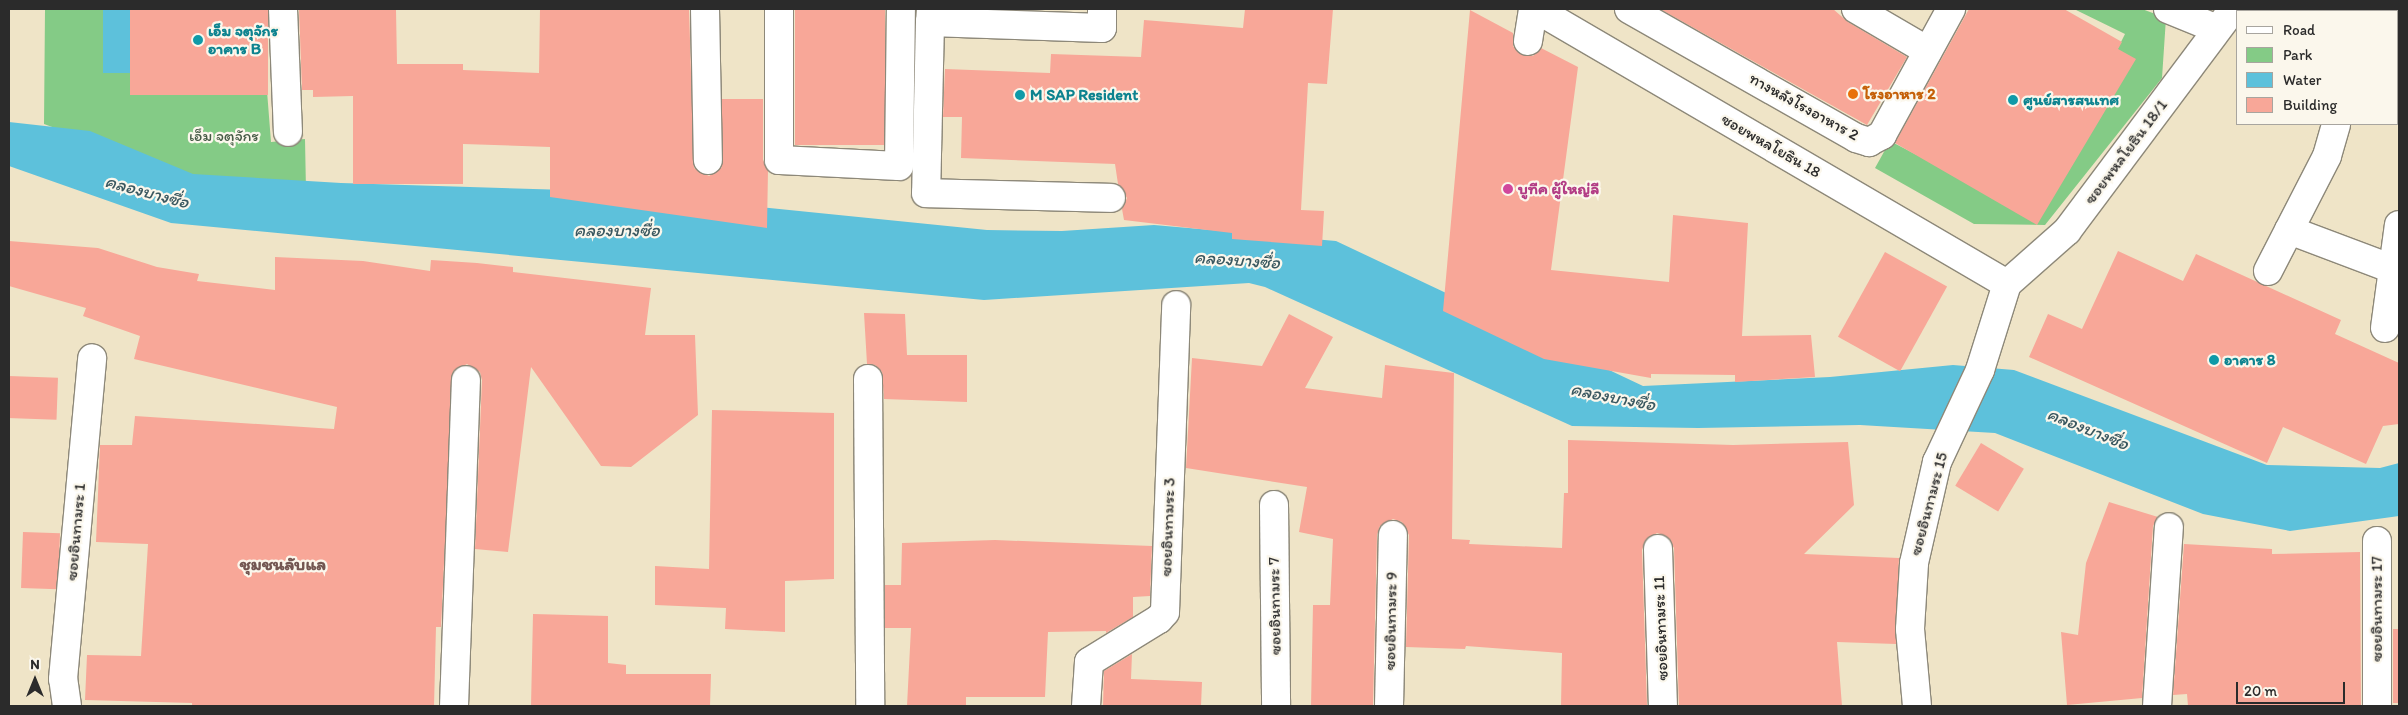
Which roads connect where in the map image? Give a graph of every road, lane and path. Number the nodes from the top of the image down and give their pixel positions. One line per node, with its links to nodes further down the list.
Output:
1 (283, 9): 16 (street)
2 (705, 9): 17 (street)
3 (779, 9): 4 (street)
4 (901, 9)
5 (1102, 9): 11 (street)
6 (1534, 9): 13 (street); 23 (street, ซอยพหลโยธิน 18)
7 (1629, 9): 14 (street, ทางหลังโรงอาหาร 2)
8 (1856, 9): 14 (street)
9 (1951, 9): 14 (street, ทางหลังโรงอาหาร 2)
10 (2168, 9): 12 (street)
11 (930, 15): 18 (street)
12 (2229, 17): 23 (street, ซอยพหลโยธิน 18/1)
13 (1528, 41)
14 (1928, 51)
15 (2336, 125): 20 (street)
16 (288, 132)
17 (708, 160)
18 (1111, 198)
19 (2399, 224): 21 (street)
20 (2289, 230): 21 (street); 22 (street)
21 (2393, 269): 25 (street)
22 (2268, 271)
23 (2007, 284): 41 (street, ซอยอินทามระ 15)
24 (1176, 305): 37 (street, ซอยอินทามระ 3)
25 (2385, 328)
26 (92, 358): 34 (street, ซอยอินทามระ 1)
27 (868, 379): 36 (street)
28 (466, 380): 35 (street)
29 (1274, 505): 38 (street, ซอยอินทามระ 7)
30 (2169, 527): 42 (street)
31 (1393, 535): 39 (street, ซอยอินทามระ 9)
32 (2377, 542): 43 (street, ซอยอินทามระ 17)
33 (1658, 549): 40 (street, ซอยอินทามระ 11)
34 (67, 706)
35 (454, 706)
36 (870, 706)
37 (1086, 706)
38 (1276, 706)
39 (1389, 706)
40 (1663, 706)
41 (1917, 706)
42 (2158, 706)
43 (2377, 706)

